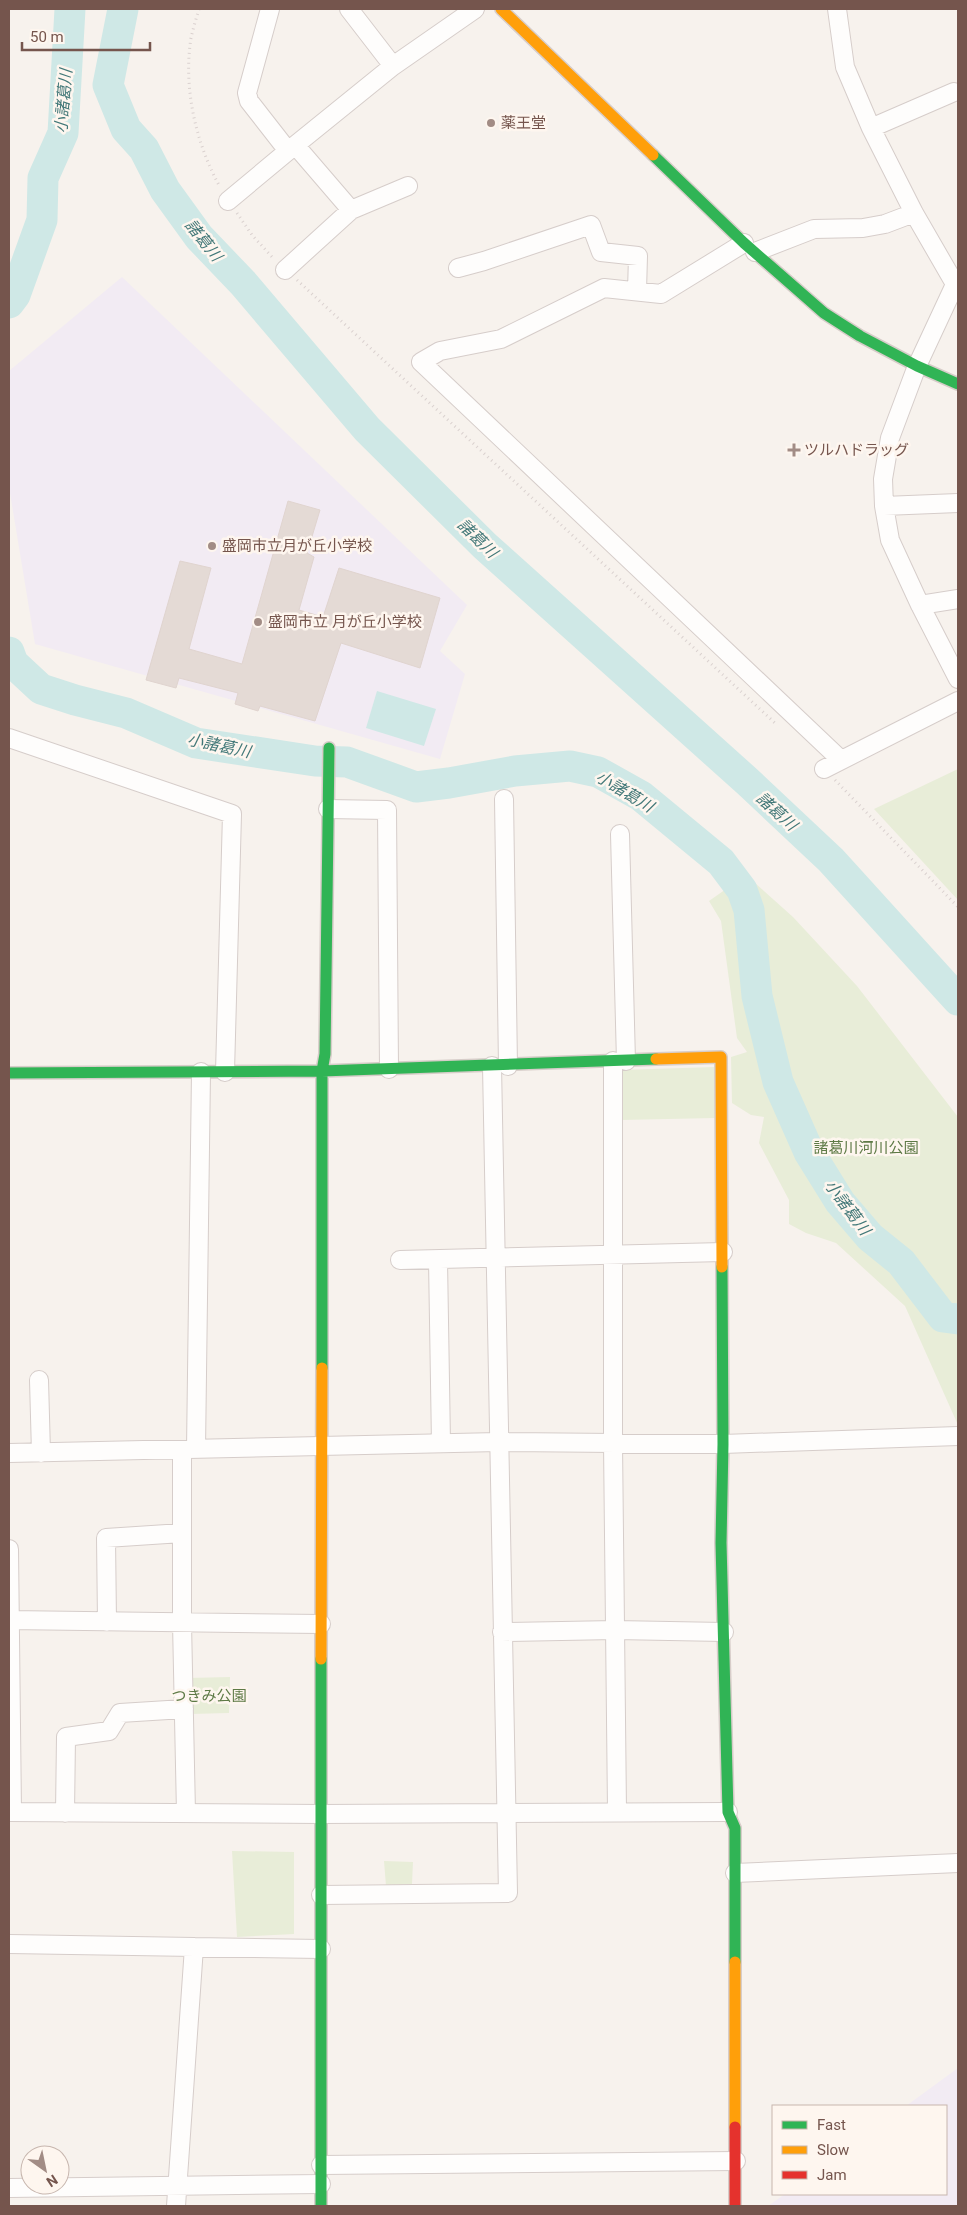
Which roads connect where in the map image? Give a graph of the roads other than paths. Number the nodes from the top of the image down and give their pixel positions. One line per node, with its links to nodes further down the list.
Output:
1 (270, 9): 9 (street)
2 (349, 9): 6 (street)
3 (475, 9): 6 (street)
4 (501, 9): 14 (street)
5 (837, 9): 8 (street)
6 (393, 66): 9 (street)
7 (954, 92): 8 (street)
8 (871, 128): 13 (street)
9 (292, 148): 11 (street); 12 (street)
10 (408, 186): 12 (street)
11 (228, 202)
12 (350, 210): 16 (street)
13 (914, 212): 14 (street); 17 (street)
14 (749, 248): 18 (street); 19 (street)
15 (458, 268): 18 (street)
16 (286, 270)
17 (957, 281): 19 (street)
18 (637, 291): 29 (street)
19 (917, 366): 20 (street); 22 (street)
20 (958, 384)
21 (958, 502): 22 (street)
22 (884, 506): 24 (street)
23 (958, 599): 24 (street)
24 (920, 605): 25 (street)
25 (958, 679)
26 (958, 702): 29 (street)
27 (9, 738): 38 (street)
28 (329, 748): 32 (street)
29 (841, 760): 30 (street)
30 (824, 769)
31 (504, 799): 35 (street)
32 (328, 809): 36 (street); 39 (street)
33 (620, 834): 34 (street)
34 (620, 1061): 35 (street); 41 (street); 42 (street)
35 (500, 1066): 36 (street); 43 (street)
36 (389, 1070): 39 (street)
37 (201, 1072): 38 (street); 40 (street); 53 (street)
38 (225, 1072): 39 (street)
39 (322, 1072): 52 (street)
40 (9, 1073)
41 (723, 1252): 42 (street); 51 (street)
42 (613, 1256): 43 (street); 49 (street)
43 (495, 1258): 45 (street); 48 (street)
44 (400, 1260): 45 (street)
45 (438, 1260): 50 (street)
46 (39, 1380): 54 (street)
47 (958, 1436): 51 (street)
48 (498, 1442): 49 (street); 50 (street); 63 (street)
49 (613, 1443): 51 (street); 62 (street)
50 (442, 1444): 52 (street)
51 (723, 1444): 64 (street)
52 (322, 1447): 53 (street); 61 (street)
53 (189, 1450): 54 (street); 56 (street)
54 (42, 1452): 55 (street)
55 (9, 1453)
56 (182, 1533): 59 (street); 60 (street)
57 (9, 1549): 58 (street)
58 (9, 1620): 59 (street); 67 (street)
59 (107, 1622): 60 (street)
60 (182, 1623): 61 (street); 65 (street)
61 (321, 1624): 72 (street)
62 (615, 1630): 63 (street); 64 (street); 66 (street)
63 (502, 1632): 69 (street)
64 (724, 1632): 70 (street)
65 (184, 1709): 68 (street); 71 (street)
66 (617, 1811): 69 (street); 70 (street)
67 (10, 1812): 68 (street)
68 (65, 1812): 71 (street)
69 (507, 1812): 72 (street); 75 (street)
70 (728, 1812): 74 (street)
71 (186, 1813): 72 (street)
72 (321, 1814): 75 (street)
73 (958, 1863): 74 (street)
74 (735, 1873): 79 (street)
75 (321, 1895): 78 (street)
76 (9, 1944): 77 (street)
77 (194, 1947): 78 (street); 82 (street)
78 (321, 1949): 80 (street)
79 (736, 2161): 80 (street); 86 (street)
80 (321, 2165): 81 (street)
81 (321, 2184): 82 (street); 85 (street)
82 (177, 2187): 83 (street); 84 (street)
83 (9, 2188)
84 (176, 2206)
85 (321, 2206)
86 (735, 2206)

